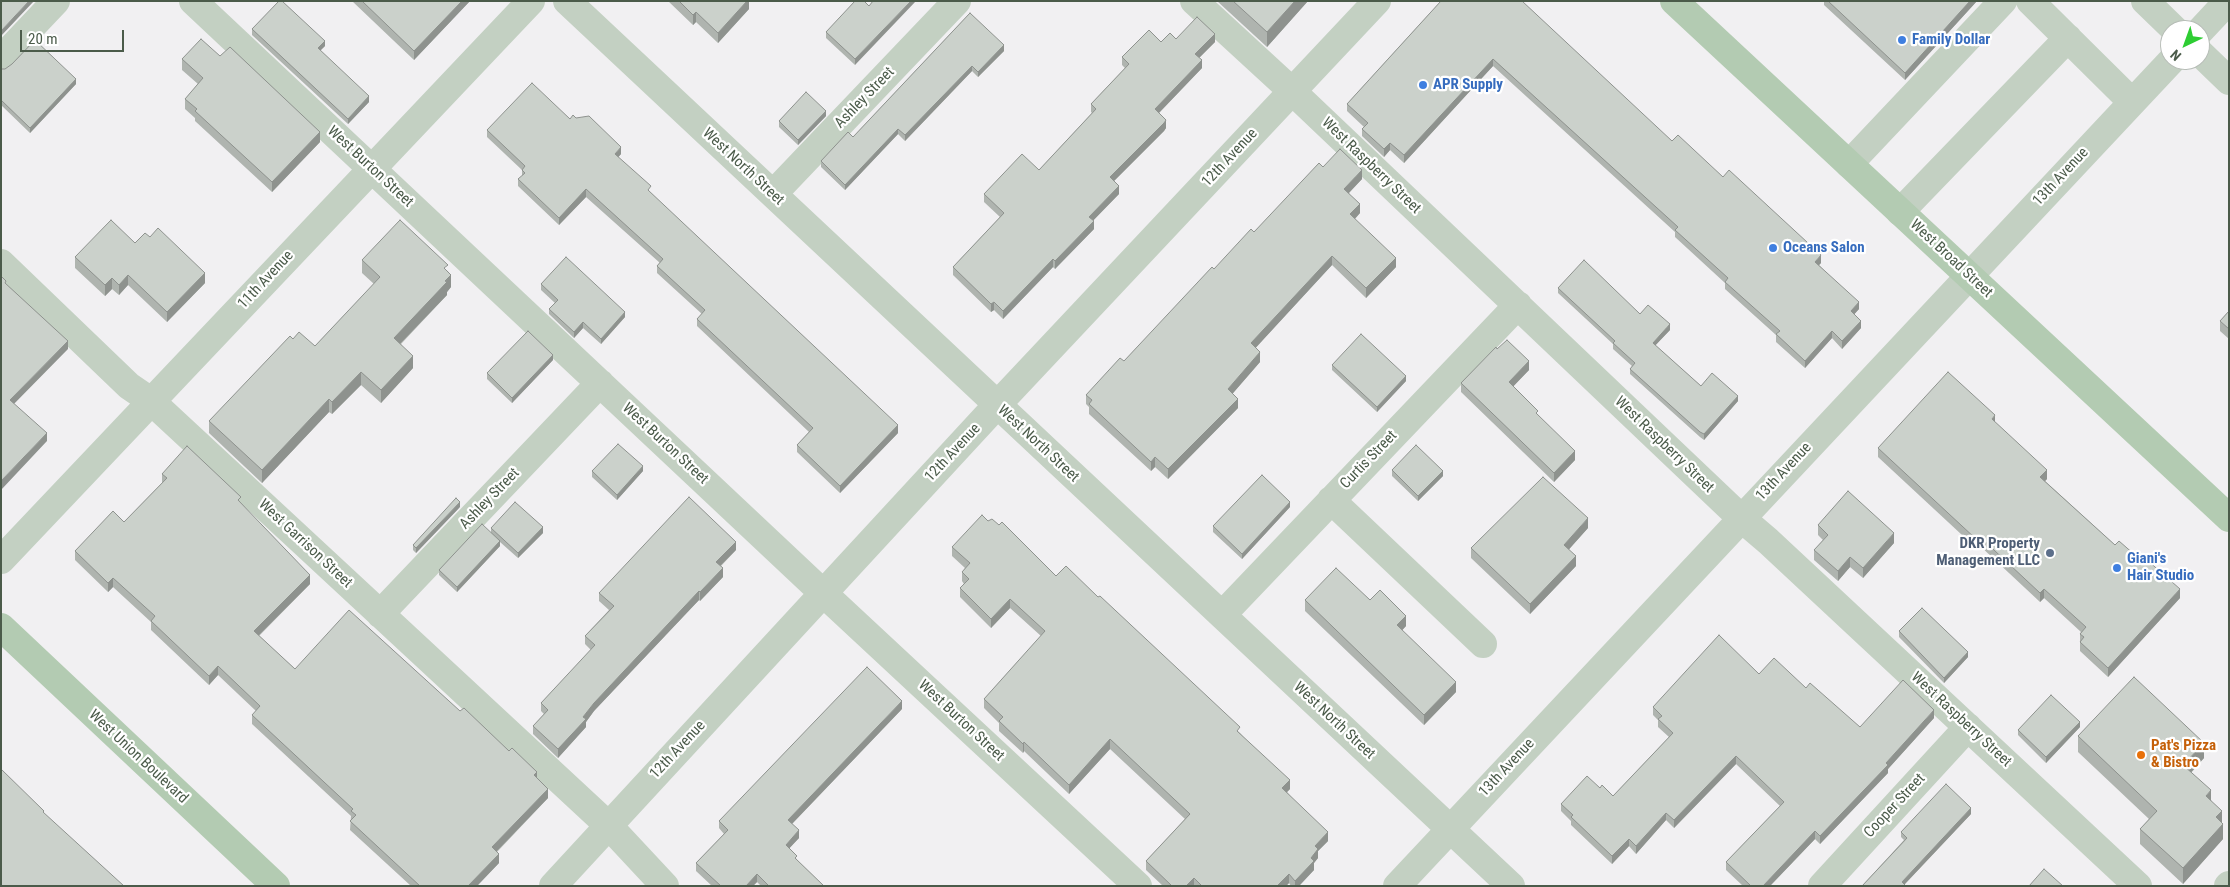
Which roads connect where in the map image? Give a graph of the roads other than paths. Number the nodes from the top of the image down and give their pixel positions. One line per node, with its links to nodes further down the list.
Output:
1 (56, 1): 16 (street)
2 (193, 1): 23 (street, West Burton Street)
3 (531, 1): 23 (street, 11th Avenue)
4 (567, 1): 24 (street, West North Street)
5 (957, 1): 24 (street, Ashley Street)
6 (1194, 1): 20 (street, West Raspberry Street)
7 (1377, 1): 20 (street, 12th Avenue)
8 (1674, 1): 22 (main road, West Broad Street)
9 (2003, 1): 22 (street)
10 (2030, 1): 15 (street)
11 (2145, 1): 13 (street)
12 (2228, 1): 14 (street)
13 (2165, 20)
14 (2210, 20)
15 (2068, 38): 21 (street); 25 (street)
16 (1, 60)
17 (2210, 63): 19 (street)
18 (2162, 70): 21 (street, 13th Avenue)
19 (2229, 81)
20 (1293, 92): 28 (street, West Raspberry Street); 31 (street, 12th Avenue)
21 (2132, 102): 27 (street, 13th Avenue)
22 (1849, 164): 25 (main road, West Broad Street)
23 (372, 168): 29 (street, West Burton Street); 30 (street, 11th Avenue)
24 (773, 194): 31 (street, West North Street)
25 (1900, 212): 27 (main road, West Broad Street)
26 (1, 263): 30 (street, West Garrison Street)
27 (1968, 275): 33 (street, 13th Avenue); 34 (main road, West Broad Street)
28 (1518, 305): 32 (street, Curtis Street); 33 (street, West Raspberry Street)
29 (600, 383): 36 (street, West Burton Street); 37 (street, Ashley Street)
30 (151, 401): 35 (street, 11th Avenue); 37 (street, West Garrison Street)
31 (997, 405): 36 (street, 12th Avenue); 38 (street, West North Street)
32 (1331, 500): 38 (street, Curtis Street); 40 (street)
33 (1741, 518): 41 (street, West Raspberry Street); 43 (street, 13th Avenue)
34 (2229, 518)
35 (1, 560)
36 (823, 593): 42 (street, 12th Avenue); 47 (street, West Burton Street)
37 (380, 614): 42 (street, West Garrison Street)
38 (1222, 615): 43 (street, West North Street)
39 (1, 627): 44 (main road, West Union Boulevard)
40 (1483, 644)
41 (1968, 727): 50 (street, Cooper Street); 51 (street, West Raspberry Street)
42 (608, 826): 45 (street, 12th Avenue); 46 (street, West Garrison Street)
43 (1450, 829): 48 (street, 13th Avenue); 49 (street, West North Street)
44 (276, 886)
45 (553, 886)
46 (665, 886)
47 (1138, 886)
48 (1397, 886)
49 (1511, 886)
50 (1822, 886)
51 (2138, 886)

